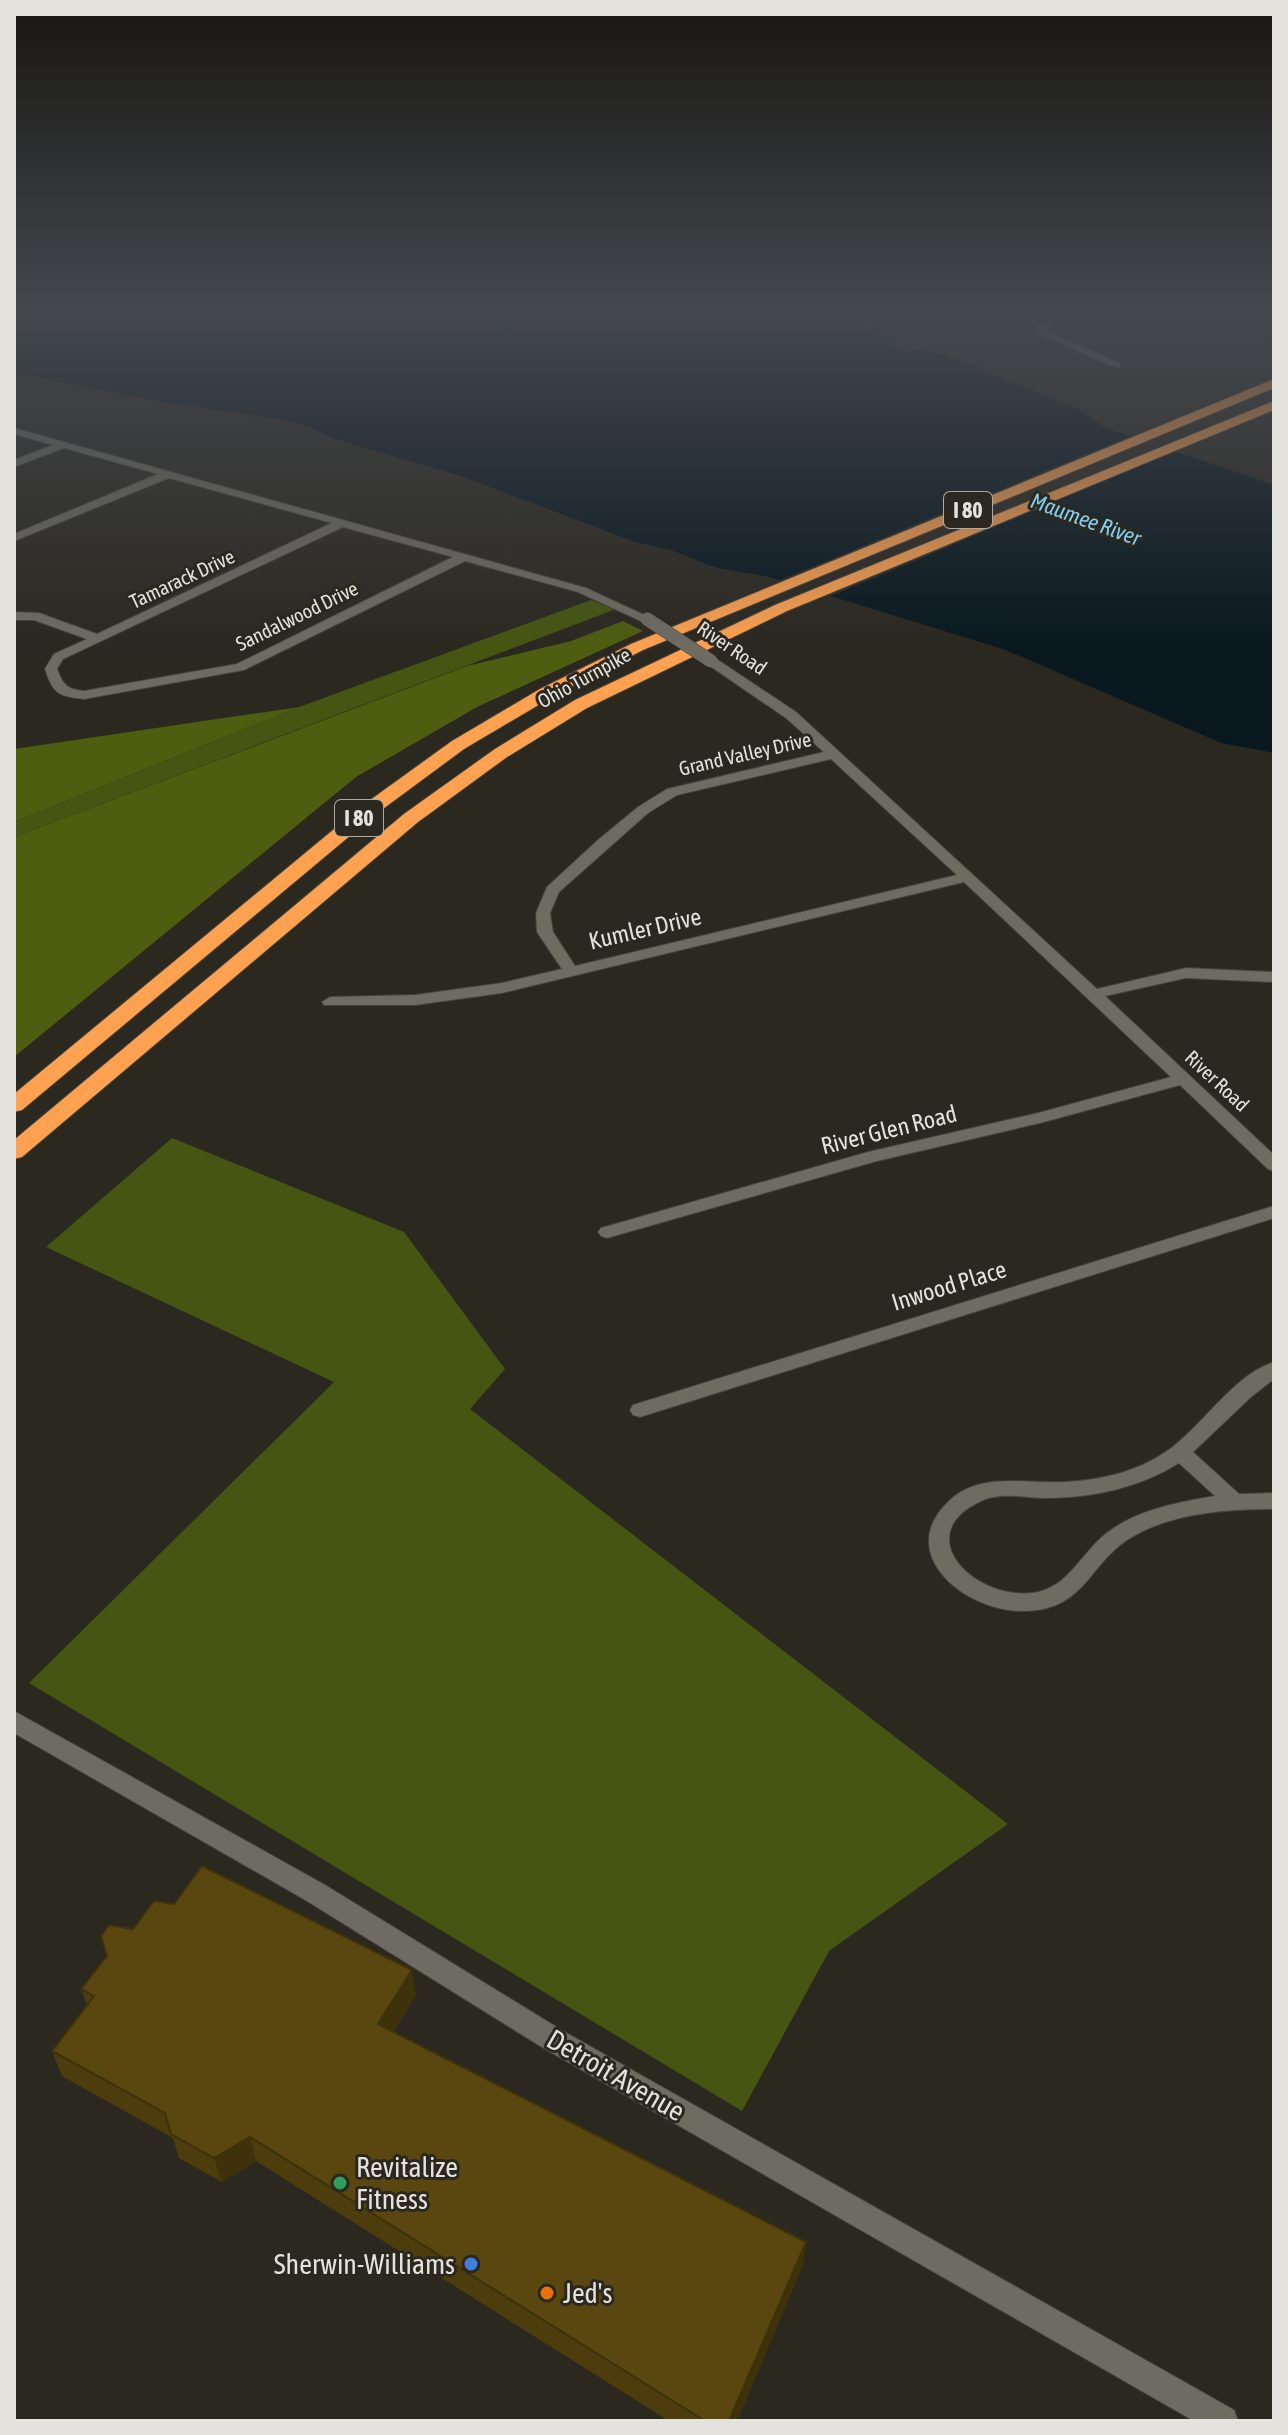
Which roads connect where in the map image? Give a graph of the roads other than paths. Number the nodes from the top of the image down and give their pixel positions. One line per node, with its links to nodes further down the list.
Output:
1 (1181, 423): 20 (highway, Ohio Turnpike / I 80)
2 (1228, 423): 21 (highway, Ohio Turnpike / I 80)
3 (14, 431): 4 (street, River Road)
4 (63, 445): 5 (street); 6 (street, River Road)
5 (14, 464)
6 (168, 474): 7 (street, River Road); 8 (street)
7 (342, 523): 9 (street, River Road); 11 (street, Tamarack Drive)
8 (14, 538)
9 (463, 557): 12 (street, Sandalwood Drive); 13 (street, River Road, bridge)
10 (14, 616): 11 (street)
11 (97, 638): 12 (street, Tamarack Drive)
12 (54, 677)
13 (833, 754): 14 (street, River Road); 15 (street, Grand Valley Drive)
14 (968, 877): 15 (street, Kumler Drive); 17 (street, River Road)
15 (571, 971): 18 (street, Kumler Drive)
16 (1274, 977): 17 (street)
17 (1094, 994): 19 (street, River Road)
18 (330, 1002)
19 (1182, 1079): 22 (street, River Road); 24 (street, River Glen Road)
20 (14, 1105)
21 (14, 1152)
22 (1274, 1165)
23 (1274, 1212): 26 (street, Inwood Place)
24 (607, 1232)
25 (1274, 1369): 27 (street)
26 (640, 1410)
27 (1181, 1453): 29 (street); 29 (street)
28 (1274, 1501): 29 (street)
29 (1234, 1502)
30 (14, 1721): 31 (street, Detroit Avenue)
31 (1223, 2421)

